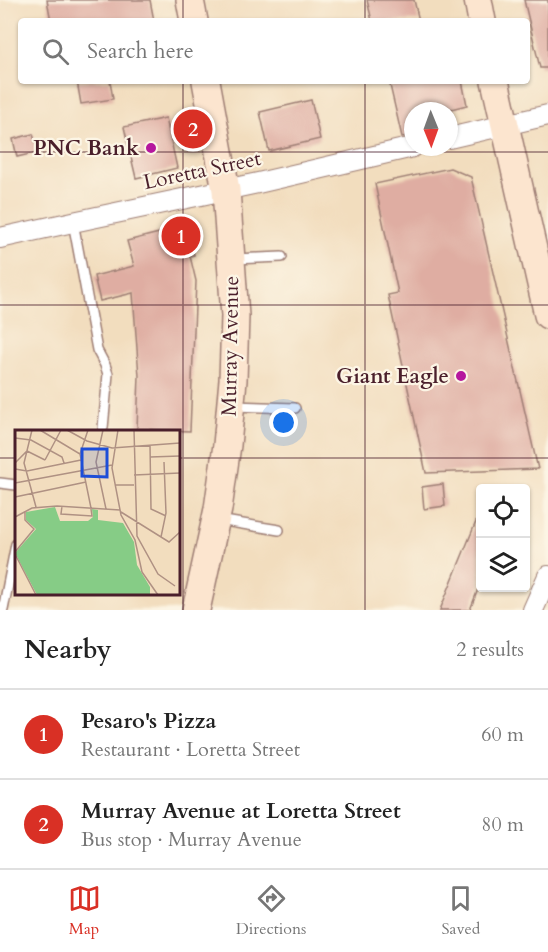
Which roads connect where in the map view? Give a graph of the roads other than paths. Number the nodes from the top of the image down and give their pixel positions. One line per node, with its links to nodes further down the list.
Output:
1 (190, 0): 3 (main road)
2 (478, 0): 4 (main road)
3 (193, 18)
4 (481, 18)
5 (207, 84): 11 (main road, Murray Avenue)
6 (496, 84): 8 (main road)
7 (548, 115): 8 (street)
8 (504, 126): 9 (street); 16 (main road)
9 (458, 136)
10 (404, 149): 11 (street, Loretta Street)
11 (226, 190): 12 (street, Loretta Street); 15 (main road, Murray Avenue)
12 (73, 222): 13 (street, Loretta Street); 19 (lane)
13 (0, 238)
14 (282, 257): 15 (lane)
15 (231, 259): 17 (main road, Murray Avenue)
16 (548, 315)
17 (231, 406): 18 (lane); 22 (main road, Murray Avenue)
18 (295, 408)
19 (103, 428)
20 (0, 483): 21 (lane)
21 (15, 485)
22 (215, 519): 23 (lane); 27 (main road, Murray Avenue)
23 (279, 530)
24 (15, 549): 26 (lane)
25 (548, 576): 28 (street)
26 (3, 610)
27 (196, 610)
28 (533, 610)

